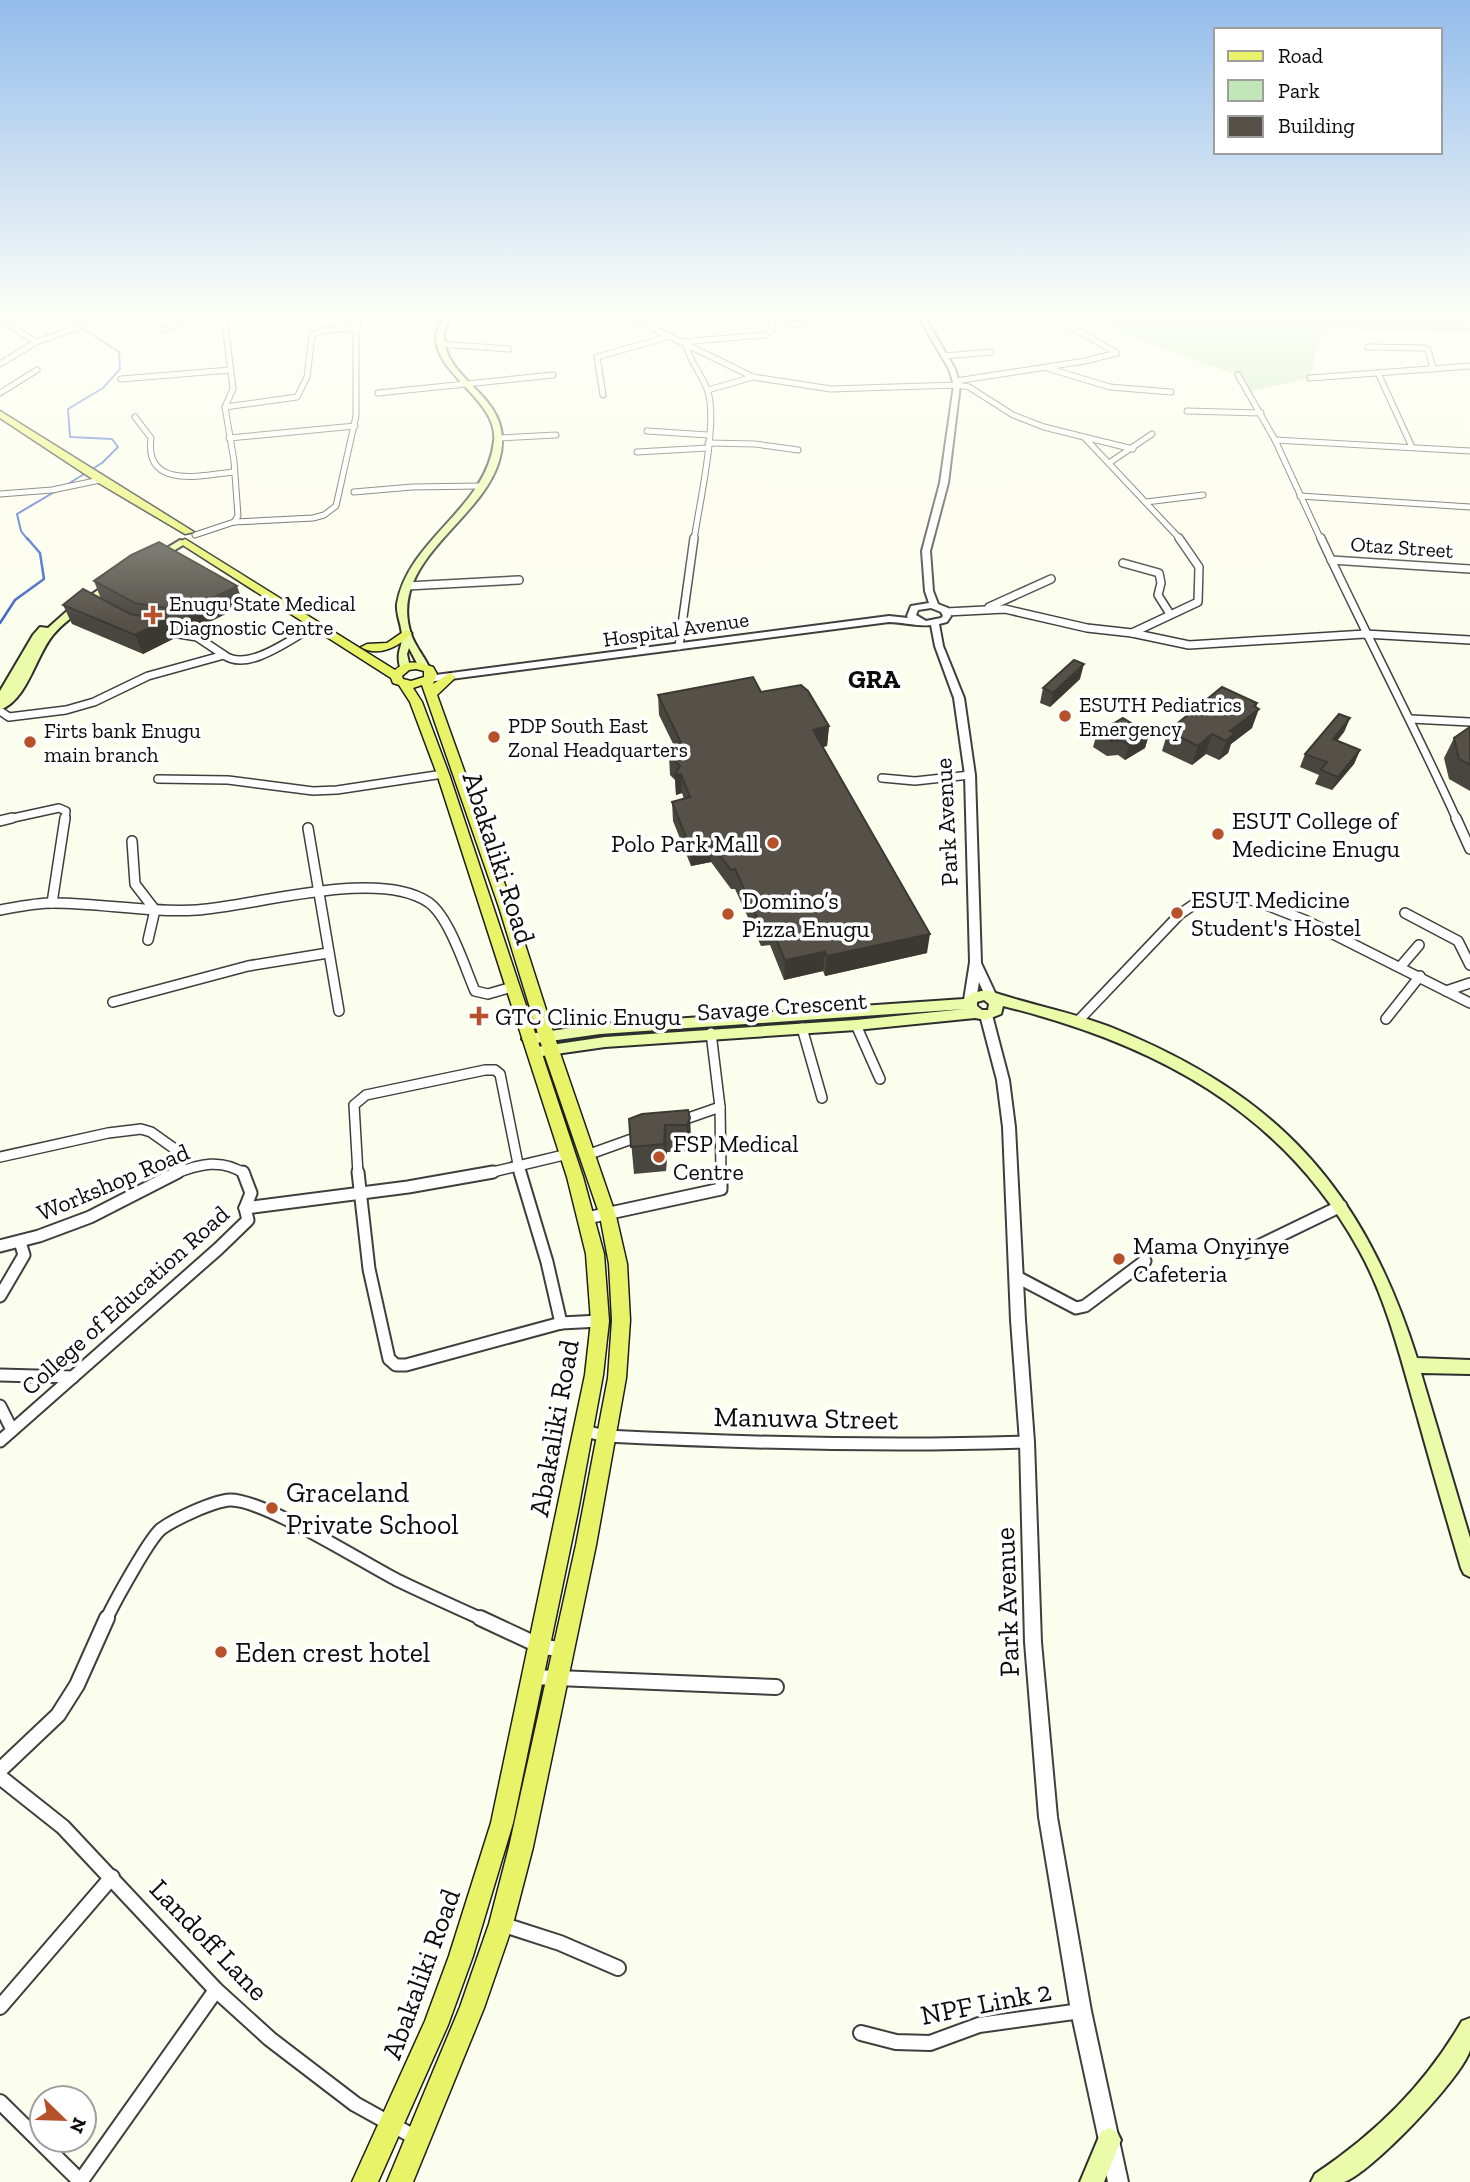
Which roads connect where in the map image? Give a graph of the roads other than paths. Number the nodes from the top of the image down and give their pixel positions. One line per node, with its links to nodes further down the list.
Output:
1 (5, 418): 28 (main road)
2 (136, 418): 27 (street)
3 (226, 418): 17 (street)
4 (356, 418): 12 (street)
5 (495, 418): 18 (main road)
6 (708, 418): 20 (street)
7 (952, 418): 45 (street)
8 (1021, 418): 16 (street)
9 (1264, 418): 19 (street)
10 (1399, 418): 21 (street)
11 (0, 425): 28 (main road)
12 (355, 426): 17 (street); 36 (street)
13 (647, 431): 20 (street)
14 (1152, 434): 22 (street)
15 (556, 435): 18 (street)
16 (1084, 437): 22 (street); 26 (street)
17 (229, 438): 27 (street)
18 (499, 438): 29 (main road)
19 (1275, 440): 21 (street); 33 (street)
20 (708, 442): 23 (street); 25 (street); 62 (street)
21 (1412, 447): 24 (street)
22 (1133, 449): 26 (street)
23 (799, 450)
24 (1470, 451)
25 (637, 452)
26 (1109, 463): 34 (street)
27 (233, 472): 36 (street)
28 (87, 477): 31 (street); 37 (main road)
29 (479, 486): 30 (street); 44 (main road)
30 (354, 492)
31 (0, 494)
32 (1203, 495): 34 (street)
33 (1300, 496): 35 (street); 39 (street)
34 (1146, 502): 52 (street)
35 (1470, 507)
36 (234, 522): 37 (street)
37 (185, 538): 38 (main road); 49 (main road)
38 (144, 560)
39 (1331, 560): 41 (street, Otaz Street); 59 (street)
40 (1123, 563): 52 (street)
41 (1470, 569)
42 (1051, 579): 48 (street)
43 (519, 580): 44 (street)
44 (407, 586): 60 (main road)
45 (929, 591): 46 (street); 47 (street)
46 (924, 604): 47 (street); 50 (street)
47 (934, 605): 51 (street)
48 (985, 608): 51 (street); 58 (street)
49 (299, 609): 56 (main road); 64 (main road)
50 (912, 610): 53 (street); 54 (street)
51 (946, 612): 55 (street)
52 (1170, 614): 58 (street)
53 (889, 619): 54 (street); 62 (street, Hospital Avenue)
54 (918, 622): 55 (street); 63 (street)
55 (935, 624): 63 (street)
56 (316, 625): 65 (street); 66 (main road)
57 (150, 630): 65 (street)
58 (1132, 632): 59 (street)
59 (1366, 634): 61 (street); 72 (street)
60 (407, 635): 64 (main road); 66 (main road); 69 (main road)
61 (1470, 640)
62 (679, 646): 67 (street, Hospital Avenue)
63 (939, 646): 75 (street, Park Avenue)
64 (367, 647): 66 (main road)
65 (224, 655): 71 (street)
66 (402, 674): 69 (main road); 69 (main road); 74 (main road, Abakaliki Road)
67 (468, 674): 68 (street); 69 (street, Hospital Avenue)
68 (450, 677): 69 (main road)
69 (428, 678): 78 (main road, Abakaliki Road)
70 (0, 698): 71 (main road)
71 (0, 709)
72 (1410, 719): 73 (street); 79 (street)
73 (1470, 722)
74 (443, 774): 77 (street); 78 (main road, Abakaliki Road)
75 (970, 775): 76 (street); 93 (street, Park Avenue)
76 (882, 778)
77 (158, 779)
78 (462, 805): 98 (main road, Abakaliki Road); 110 (main road, Abakaliki Road)
79 (1456, 816): 80 (street); 84 (street)
80 (1470, 817)
81 (0, 821): 86 (street)
82 (308, 828): 85 (street)
83 (132, 841): 88 (street)
84 (1470, 849)
85 (320, 894): 88 (street); 92 (street); 98 (street)
86 (51, 903): 87 (street); 88 (street)
87 (0, 910)
88 (155, 910): 90 (street)
89 (1405, 914): 94 (street)
90 (148, 940)
91 (1419, 945): 95 (street)
92 (328, 953): 100 (street); 103 (street)
93 (976, 962): 102 (street, Park Avenue); 102 (street)
94 (1470, 965)
95 (1401, 966): 96 (street); 106 (street)
96 (1420, 976): 99 (street); 105 (street)
97 (1470, 983): 99 (street)
98 (513, 987): 110 (main road, Abakaliki Road)
99 (1446, 991): 101 (street)
100 (113, 1002)
101 (1470, 1003)
102 (983, 1006): 104 (main road, Savage Crescent); 106 (main road, Savage Crescent); 129 (street, Park Avenue)
103 (339, 1011)
104 (912, 1013): 107 (main road, Savage Crescent); 110 (main road, Savage Crescent)
105 (1385, 1019)
106 (1078, 1021): 121 (main road, Savage Crescent)
107 (856, 1025): 108 (main road, Savage Crescent); 111 (street)
108 (802, 1028): 109 (main road, Savage Crescent); 112 (street)
109 (711, 1033): 110 (main road, Savage Crescent); 113 (street)
110 (540, 1045): 116 (main road, Abakaliki Road)
111 (880, 1079)
112 (822, 1098)
113 (720, 1107): 114 (street); 123 (street)
114 (671, 1125)
115 (659, 1129): 116 (street, College of Education Road)
116 (577, 1155): 118 (street, College of Education Road); 123 (main road, Abakaliki Road); 124 (main road, Abakaliki Road)
117 (0, 1157): 119 (street)
118 (518, 1167): 120 (street, College of Education Road); 120 (street); 132 (street)
119 (181, 1170): 122 (street, Workshop Road); 125 (street, Workshop Road)
120 (359, 1194): 122 (street, College of Education Road); 132 (street)
121 (1341, 1206): 127 (street); 133 (main road, Savage Crescent)
122 (245, 1209): 136 (street, College of Education Road)
123 (608, 1216): 124 (street); 140 (main road, Abakaliki Road)
124 (587, 1218): 131 (main road, Abakaliki Road)
125 (20, 1242): 126 (street, Workshop Road); 130 (street)
126 (0, 1247)
127 (1244, 1253)
128 (1145, 1261): 129 (street)
129 (1017, 1277): 142 (street, Park Avenue)
130 (0, 1296)
131 (600, 1321): 132 (street); 139 (main road, Abakaliki Road)
132 (561, 1323)
133 (1411, 1365): 134 (main road); 143 (main road, Savage Crescent)
134 (1470, 1367)
135 (0, 1375): 136 (street, College of Education Road)
136 (73, 1377): 138 (street, College of Education Road)
137 (0, 1406): 138 (street)
138 (12, 1430): 141 (street, College of Education Road)
139 (584, 1431): 140 (street, Manuwa Street); 144 (main road, Abakaliki Road)
140 (606, 1436): 142 (street, Manuwa Street); 145 (main road, Abakaliki Road)
141 (0, 1441)
142 (1027, 1442): 158 (street, Park Avenue)
143 (1470, 1568)
144 (540, 1646): 145 (street); 146 (main road, Abakaliki Road); 149 (street)
145 (563, 1650): 147 (main road, Abakaliki Road)
146 (533, 1677): 147 (street); 151 (main road, Abakaliki Road)
147 (557, 1679): 148 (street); 152 (main road, Abakaliki Road)
148 (776, 1687)
149 (0, 1770)
150 (0, 1777): 153 (street, Landoff Lane)
151 (502, 1823): 152 (main road); 162 (main road, Abakaliki Road)
152 (525, 1829): 154 (main road, Abakaliki Road)
153 (112, 1877): 156 (street, Landoff Lane); 157 (street)
154 (501, 1924): 155 (street); 163 (main road, Abakaliki Road)
155 (618, 1968)
156 (216, 1990): 162 (street, Landoff Lane); 165 (street)
157 (0, 2007)
158 (1081, 2011): 160 (street, NPF Link 2); 164 (street, Park Avenue)
159 (1470, 2029): 170 (main road)
160 (860, 2033)
161 (0, 2102): 165 (street)
162 (392, 2126): 163 (street, Landoff Lane); 166 (main road, Abakaliki Road)
163 (419, 2140): 167 (main road, Abakaliki Road)
164 (1109, 2140): 168 (main road); 169 (street, Park Avenue)
165 (80, 2182)
166 (365, 2182)
167 (400, 2182)
168 (1092, 2182)
169 (1118, 2182)
170 (1323, 2182)

